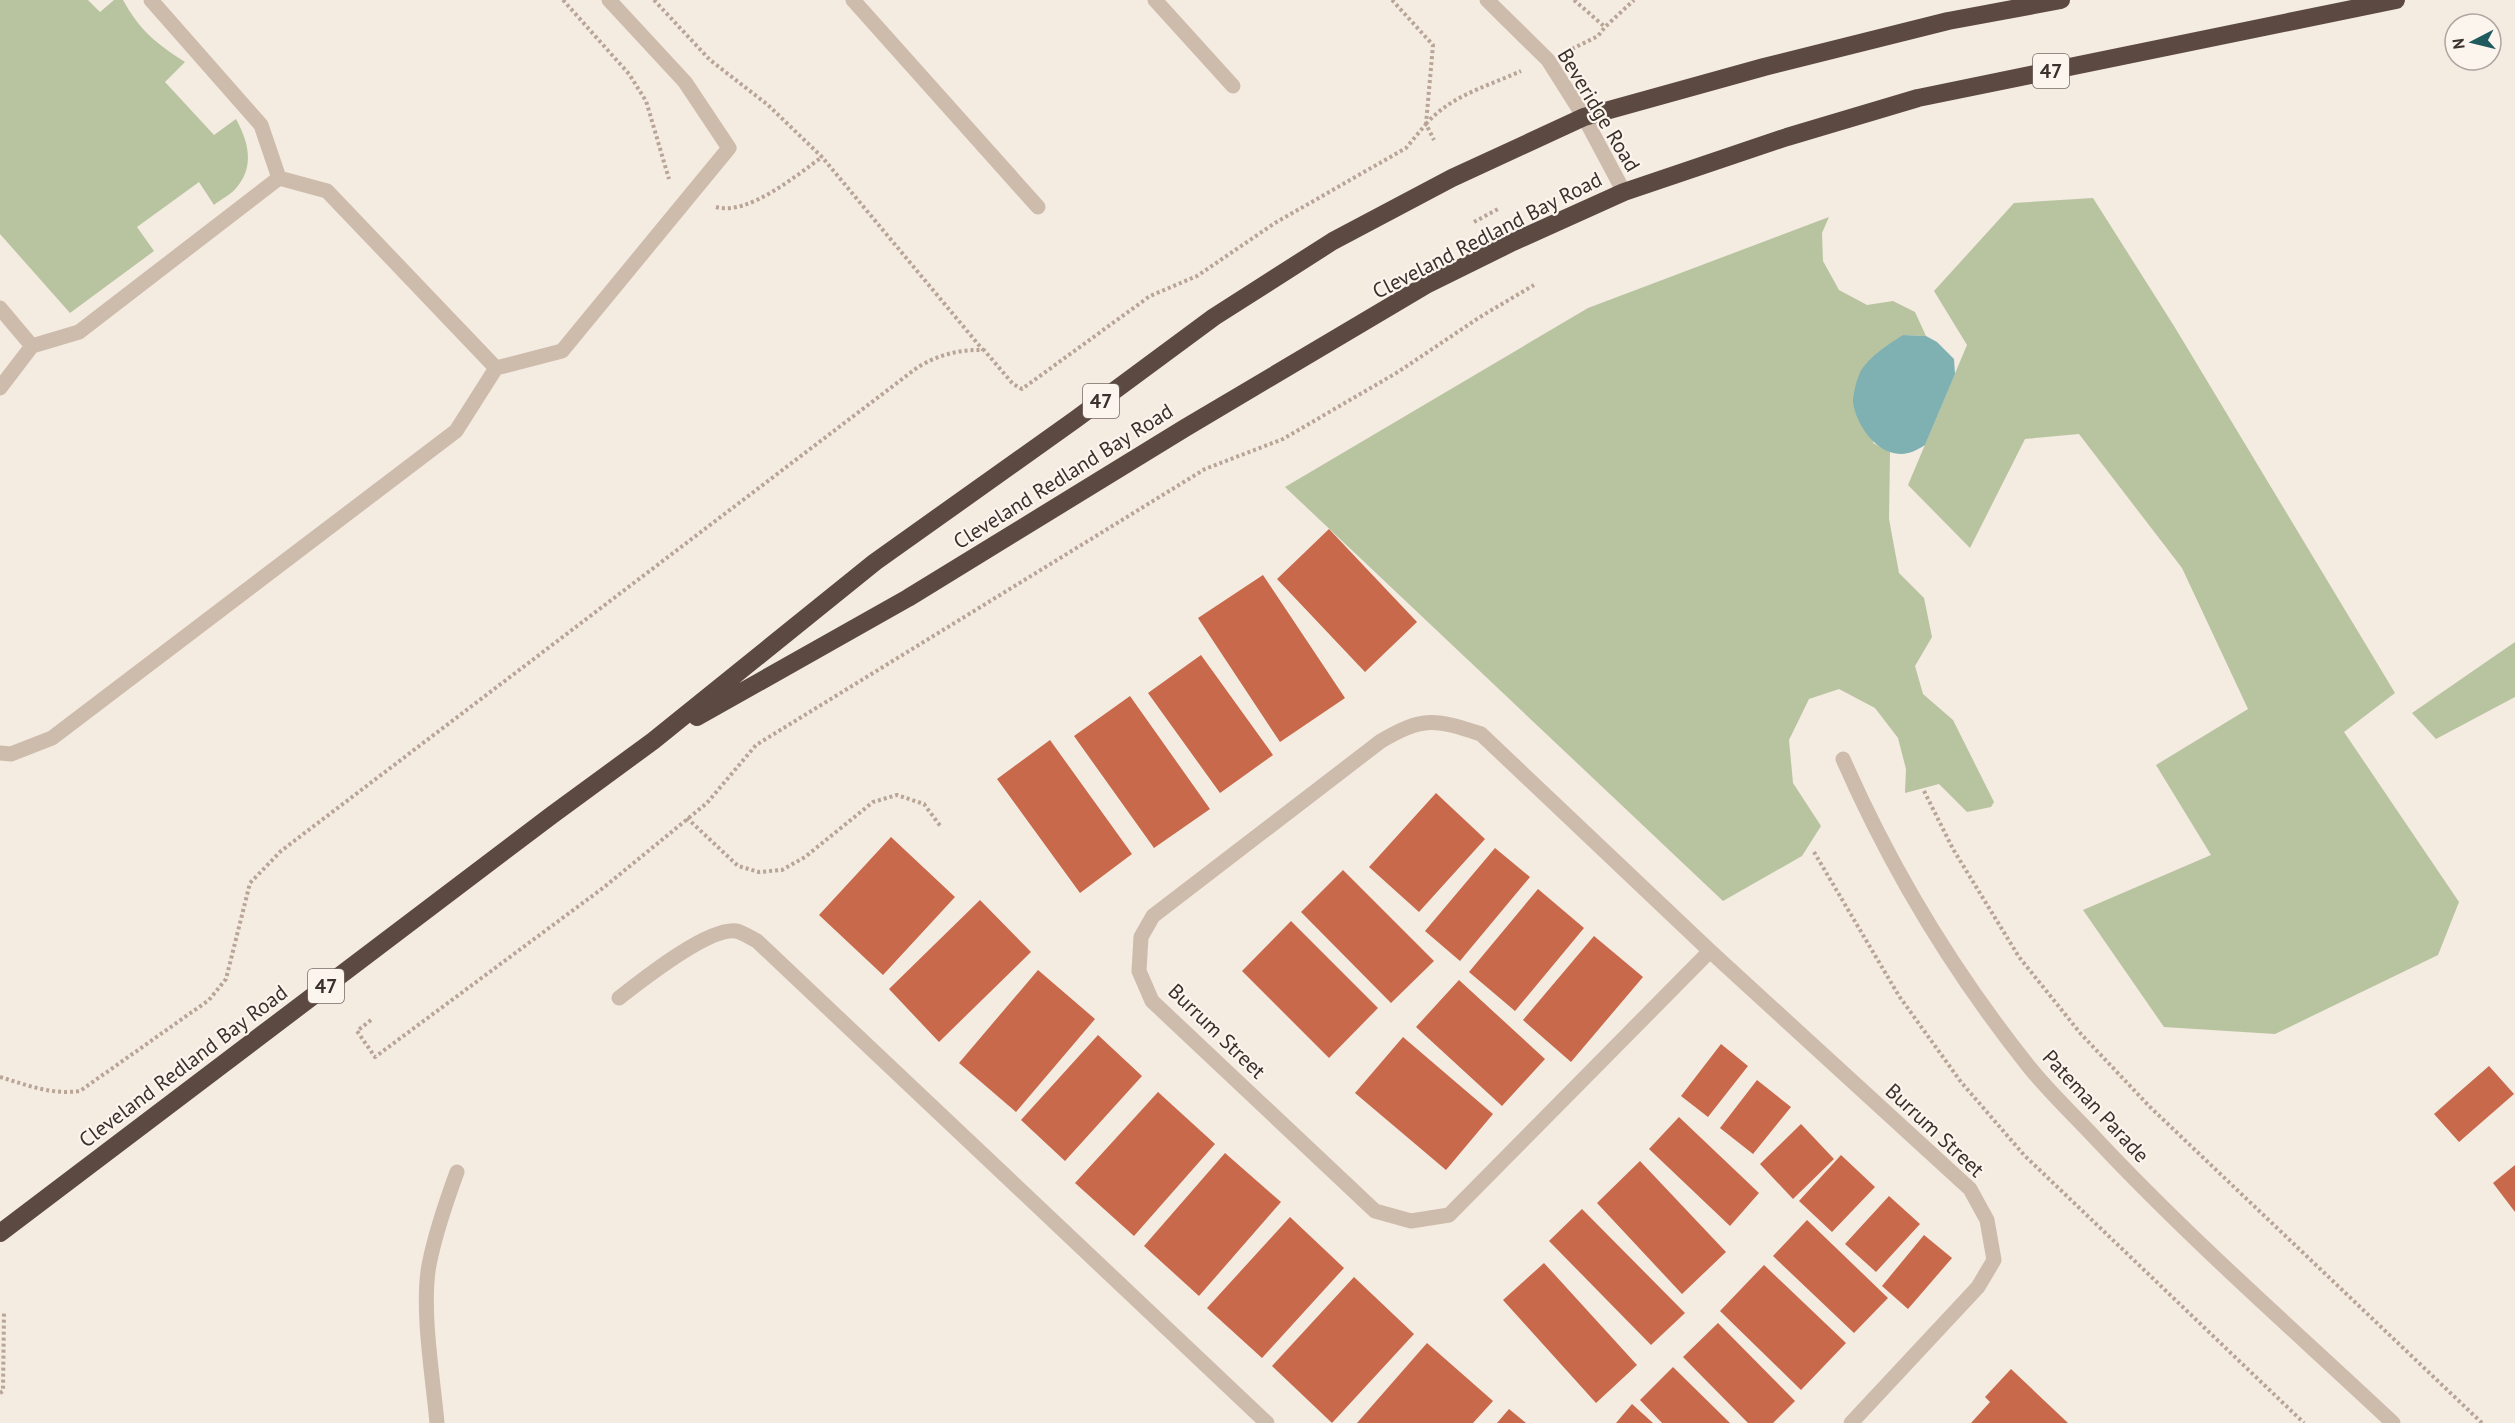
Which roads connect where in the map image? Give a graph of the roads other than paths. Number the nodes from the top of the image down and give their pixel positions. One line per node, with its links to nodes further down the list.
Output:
1 (151, 0): 10 (street)
2 (609, 0): 15 (street)
3 (853, 0): 12 (street)
4 (1155, 0): 8 (street)
5 (1487, 0): 9 (street, Beveridge Road)
6 (2061, 0): 9 (highway, Cleveland Redland Bay Road / 47)
7 (2396, 0): 11 (highway, Cleveland Redland Bay Road / 47)
8 (1233, 86)
9 (1584, 117): 11 (street, Beveridge Road); 17 (highway, Cleveland Redland Bay Road / 47)
10 (279, 178): 14 (street); 15 (street)
11 (1624, 192): 17 (highway, Cleveland Redland Bay Road / 47)
12 (1038, 207)
13 (0, 308): 14 (street)
14 (32, 346): 16 (street)
15 (496, 368): 18 (street)
16 (0, 388)
17 (653, 741): 23 (highway, Cleveland Redland Bay Road / 47)
18 (0, 753)
19 (1843, 759): 27 (street, Pateman Parade)
20 (1710, 951): 20 (street, Burrum Street); 26 (street, Burrum Street)
21 (619, 998): 25 (street)
22 (457, 1172): 24 (street)
23 (0, 1233)
24 (437, 1423)
25 (1267, 1423)
26 (1851, 1423)
27 (2393, 1423)

